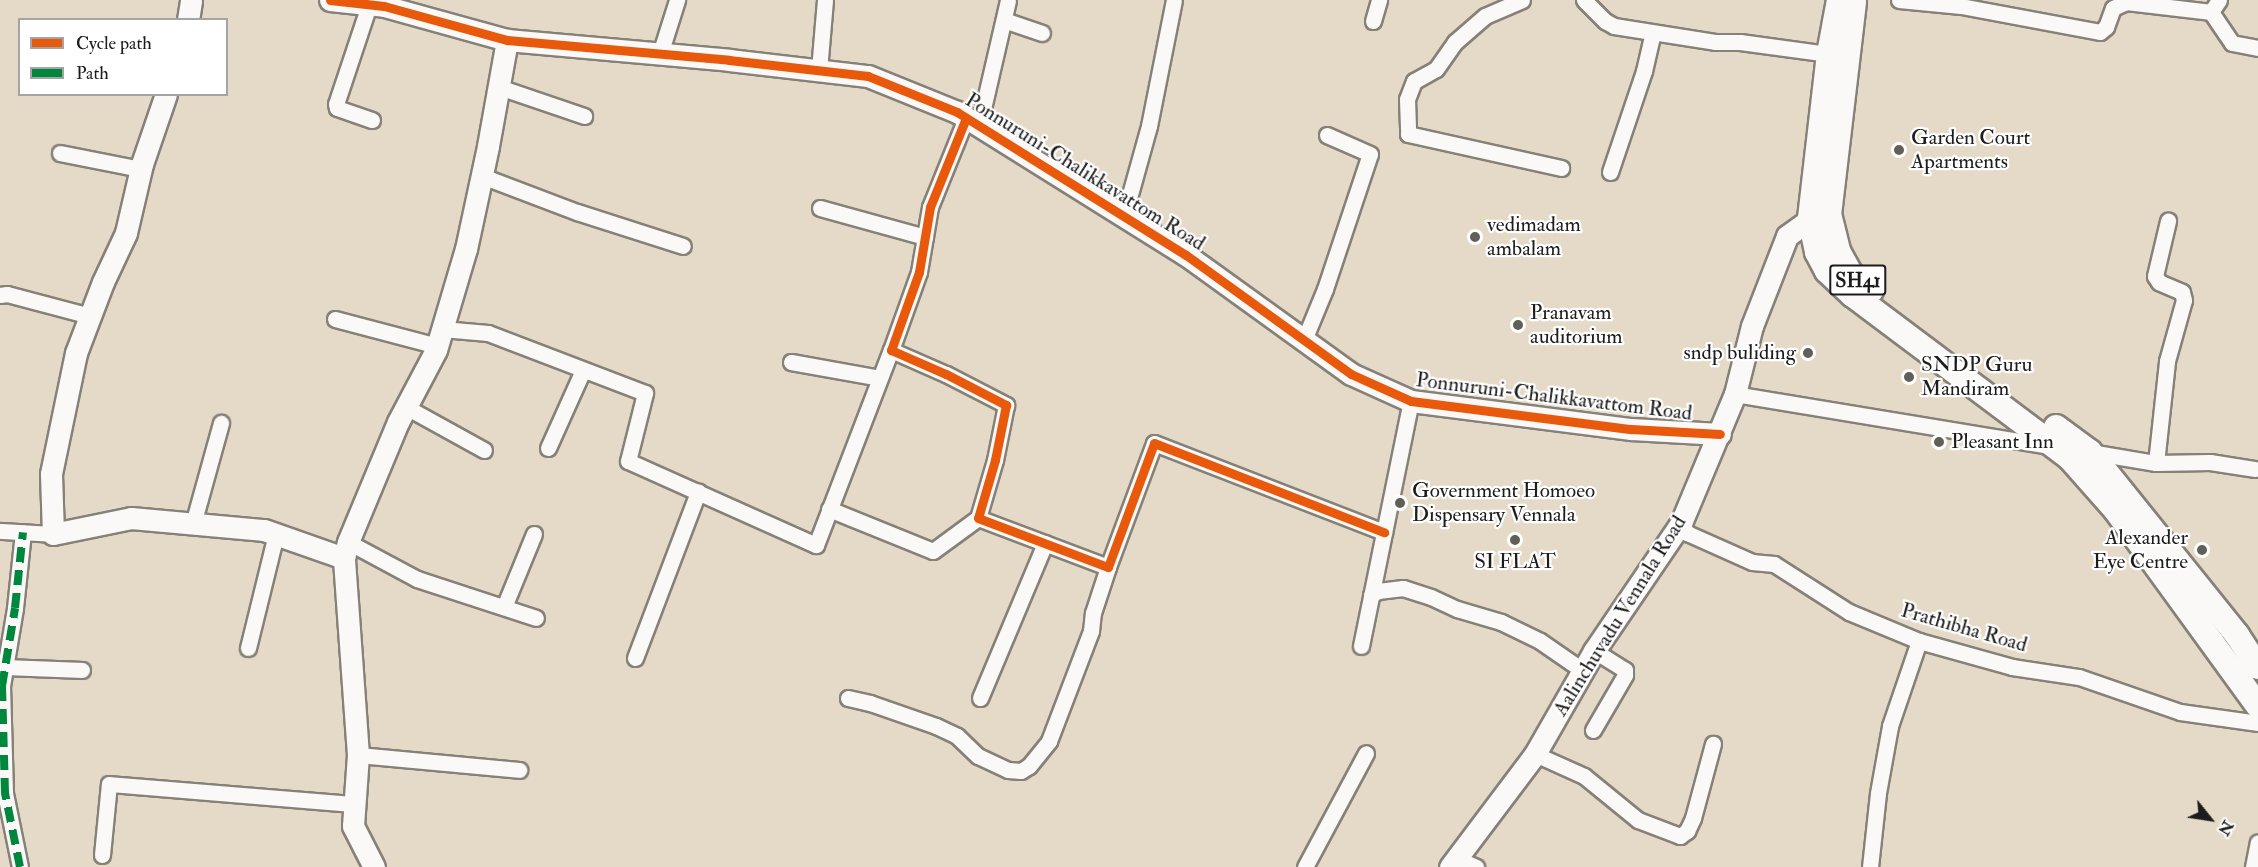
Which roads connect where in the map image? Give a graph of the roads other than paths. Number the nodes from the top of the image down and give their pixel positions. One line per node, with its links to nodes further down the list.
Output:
1 (191, 0): 14 (street)
2 (337, 0): 11 (street, Ponnuruni-Chalikkavattom Road)
3 (676, 0): 21 (street)
4 (825, 0): 23 (street)
5 (1008, 0): 15 (street)
6 (1174, 0): 36 (street)
7 (1379, 0): 16 (street)
8 (1522, 0): 31 (street)
9 (1584, 0): 18 (street)
10 (1899, 0): 12 (street)
11 (369, 4): 19 (street, Ponnuruni-Chalikkavattom Road); 27 (street)
12 (2215, 6): 20 (street)
13 (1846, 8): 22 (main road, SH41); 55 (main road, SH41)
14 (188, 18)
15 (1004, 20): 17 (street); 28 (street)
16 (1373, 21)
17 (1042, 33)
18 (1653, 33): 22 (street); 33 (street)
19 (507, 40): 21 (street, Ponnuruni-Chalikkavattom Road); 24 (street)
20 (2258, 48)
21 (660, 54): 23 (street, Ponnuruni-Chalikkavattom Road)
22 (1829, 54): 37 (main road)
23 (819, 70): 28 (street, Ponnuruni-Chalikkavattom Road)
24 (499, 87): 26 (street); 34 (street)
25 (165, 96): 32 (street)
26 (584, 116)
27 (372, 120)
28 (973, 122): 36 (street, Ponnuruni-Chalikkavattom Road); 39 (street)
29 (1327, 135): 45 (street)
30 (60, 153): 32 (street)
31 (1561, 168)
32 (141, 169): 42 (street)
33 (1610, 172)
34 (482, 176): 40 (street); 44 (street)
35 (820, 208): 39 (street)
36 (1124, 216): 45 (street, Ponnuruni-Chalikkavattom Road)
37 (1810, 219): 50 (street, Aalinchuvadu Vennala Road); 55 (main road)
38 (2168, 221): 59 (street)
39 (925, 237): 46 (street)
40 (683, 246)
41 (0, 295): 42 (street)
42 (90, 316): 69 (street)
43 (334, 319): 44 (street)
44 (440, 337): 48 (street); 52 (street)
45 (1304, 340): 51 (street, Ponnuruni-Chalikkavattom Road)
46 (891, 350): 49 (street); 63 (street)
47 (790, 362): 49 (street)
48 (584, 370): 56 (street); 61 (street)
49 (880, 378): 62 (street)
50 (1735, 394): 54 (street, Aalinchuvadu Vennala Road); 55 (street)
51 (1412, 401): 54 (street, Ponnuruni-Chalikkavattom Road); 68 (street)
52 (406, 407): 57 (street); 73 (street)
53 (221, 423): 65 (street)
54 (1720, 434): 64 (street, Aalinchuvadu Vennala Road)
55 (2062, 441): 58 (main road, SH41); 75 (main road)
56 (548, 448)
57 (484, 450)
58 (2090, 452): 59 (street); 75 (main road, SH41)
59 (2156, 463): 60 (street)
60 (2257, 470)
61 (698, 492): 62 (street); 83 (street)
62 (830, 509): 63 (street)
63 (978, 518): 72 (street)
64 (1682, 523): 79 (street, Prathibha Road); 82 (street, Aalinchuvadu Vennala Road)
65 (194, 524): 69 (street); 70 (street)
66 (0, 531): 67 (street)
67 (23, 532): 69 (street); 84 (street)
68 (1384, 532): 74 (street); 76 (street)
69 (52, 534)
70 (276, 534): 73 (street); 81 (street)
71 (534, 534): 77 (street)
72 (1045, 543): 74 (street); 89 (street)
73 (346, 550): 77 (street); 97 (street)
74 (1108, 567): 88 (street)
75 (2172, 570): 85 (main road, SH41); 90 (main road)
76 (1371, 595): 80 (street); 87 (street)
77 (504, 607): 78 (street)
78 (536, 618)
79 (1918, 641): 91 (street, Prathibha Road); 107 (street)
80 (1361, 646)
81 (248, 648)
82 (1594, 651): 87 (street, Aalinchuvadu Vennala Road); 92 (street)
83 (635, 658)
84 (5, 667): 86 (street); 94 (street)
85 (2258, 667)
86 (82, 670)
87 (1582, 670): 96 (street, Aalinchuvadu Vennala Road)
88 (848, 698)
89 (980, 698)
90 (2258, 706)
91 (2258, 723)
92 (1593, 730)
93 (1713, 744): 96 (street)
94 (3, 752): 99 (street)
95 (1366, 753): 106 (street)
96 (1535, 754): 103 (street, Aalinchuvadu Vennala Road)
97 (358, 755): 98 (street); 100 (street)
98 (519, 770)
99 (3, 794): 104 (street)
100 (354, 804): 102 (street); 105 (street)
101 (2258, 842): 108 (street)
102 (102, 855)
103 (1461, 864)
104 (20, 867)
105 (374, 867)
106 (1305, 867)
107 (1870, 867)
108 (2253, 867)

